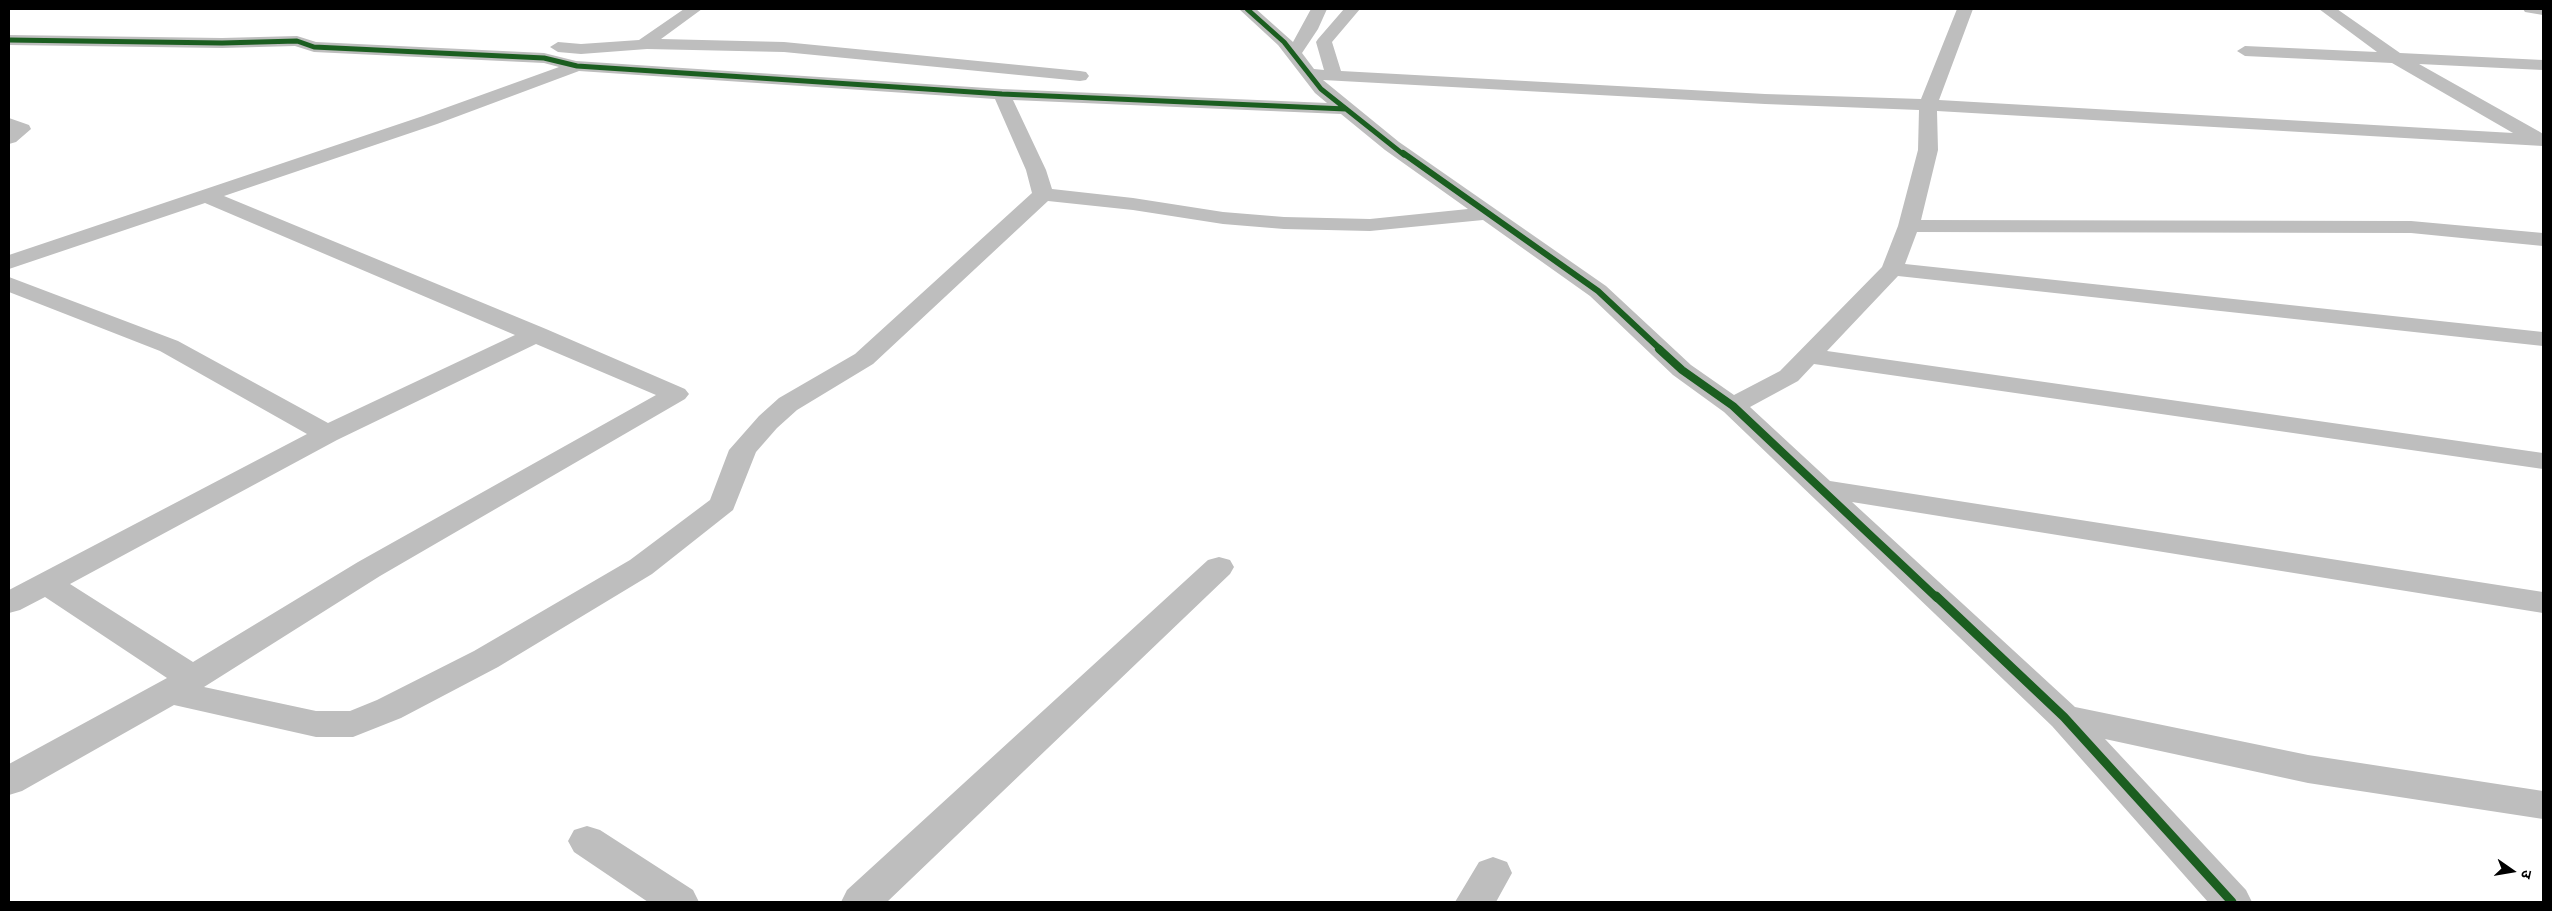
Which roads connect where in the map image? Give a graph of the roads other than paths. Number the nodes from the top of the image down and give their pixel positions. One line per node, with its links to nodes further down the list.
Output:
1 (694, 9): 11 (street)
2 (1247, 9): 16 (street)
3 (1319, 9): 16 (street)
4 (1352, 9): 16 (street)
5 (1965, 9): 19 (street)
6 (2327, 9): 13 (street)
7 (2531, 9): 8 (street)
8 (2543, 10)
9 (9, 40): 10 (street)
10 (297, 42): 11 (street); 15 (street)
11 (647, 44): 15 (street); 17 (street)
12 (2245, 50): 13 (street)
13 (2396, 58): 14 (street); 23 (street)
14 (2543, 65)
15 (577, 66): 18 (street); 25 (street)
16 (1312, 68): 19 (street); 20 (street)
17 (1080, 76)
18 (1002, 94): 20 (street); 24 (street)
19 (1928, 105): 23 (street); 27 (street)
20 (1346, 108): 26 (street)
21 (9, 124): 22 (street)
22 (9, 138)
23 (2542, 140)
24 (1043, 194): 26 (street); 43 (street)
25 (206, 196): 29 (street); 32 (street)
26 (1490, 214): 35 (street)
27 (1909, 226): 28 (street); 30 (street)
28 (2543, 240)
29 (9, 262)
30 (1892, 269): 33 (street); 34 (street)
31 (9, 284): 36 (street)
32 (537, 334): 36 (street); 43 (street)
33 (2543, 339)
34 (1810, 356): 35 (street); 37 (street)
35 (1733, 406): 38 (street)
36 (327, 434): 40 (street)
37 (2543, 461)
38 (1820, 488): 41 (street); 44 (street)
39 (1219, 567): 49 (street)
40 (48, 584): 42 (street); 43 (street)
41 (2543, 602)
42 (9, 603)
43 (181, 684): 45 (street)
44 (2064, 717): 46 (street); 50 (street)
45 (9, 781)
46 (2543, 805)
47 (587, 841): 48 (street)
48 (678, 902)
49 (861, 902)
50 (2232, 902)

